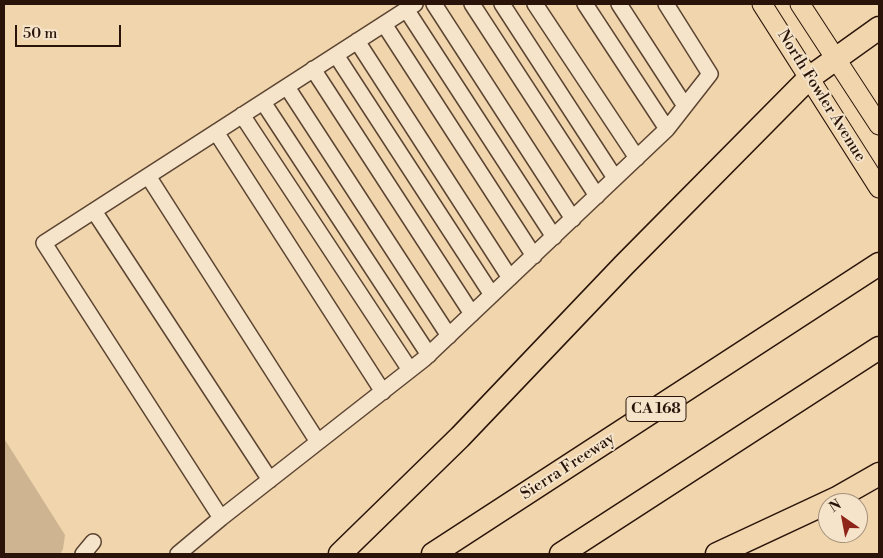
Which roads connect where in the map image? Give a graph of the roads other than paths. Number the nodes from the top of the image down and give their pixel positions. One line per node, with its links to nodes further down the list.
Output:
1 (434, 4): 31 (street)
2 (472, 4): 29 (street)
3 (502, 4): 27 (street)
4 (535, 4): 25 (street)
5 (585, 4): 23 (street)
6 (619, 4): 20 (street)
7 (666, 4): 20 (street)
8 (762, 4): 17 (main road, North Fowler Avenue)
9 (800, 4): 15 (main road, North Fowler Avenue)
10 (411, 6): 11 (street); 32 (street)
11 (384, 24): 13 (street); 33 (street)
12 (879, 28): 15 (highway)
13 (357, 41): 14 (street); 35 (street)
14 (336, 55): 16 (street); 36 (street)
15 (836, 58): 17 (highway); 22 (main road, North Fowler Avenue)
16 (313, 69): 18 (street); 37 (street)
17 (809, 78): 28 (main road, North Fowler Avenue); 50 (highway)
18 (287, 87): 19 (street); 38 (street)
19 (263, 102): 21 (street); 40 (street)
20 (685, 106): 23 (street)
21 (242, 115): 24 (street); 41 (street)
22 (879, 125)
23 (667, 129): 25 (street)
24 (216, 132): 26 (street); 42 (street)
25 (637, 158): 27 (street)
26 (148, 176): 30 (street); 43 (street)
27 (616, 178): 29 (street)
28 (879, 188)
29 (597, 196): 31 (street)
30 (94, 211): 45 (street); 46 (street)
31 (573, 219): 32 (street)
32 (554, 237): 33 (street)
33 (534, 256): 35 (street)
34 (879, 264): 51 (highway, Sierra Freeway / CA 168)
35 (510, 278): 36 (street)
36 (492, 295): 37 (street)
37 (472, 314): 38 (street)
38 (449, 336): 40 (street)
39 (879, 348): 52 (highway)
40 (429, 355): 41 (street)
41 (410, 370): 42 (street)
42 (383, 392): 43 (street)
43 (318, 442): 45 (street)
44 (879, 474): 53 (highway)
45 (270, 480): 46 (street)
46 (221, 518): 49 (street)
47 (93, 542): 48 (street)
48 (83, 554)
49 (178, 554)
50 (340, 554)
51 (433, 554)
52 (561, 554)
53 (717, 554)

